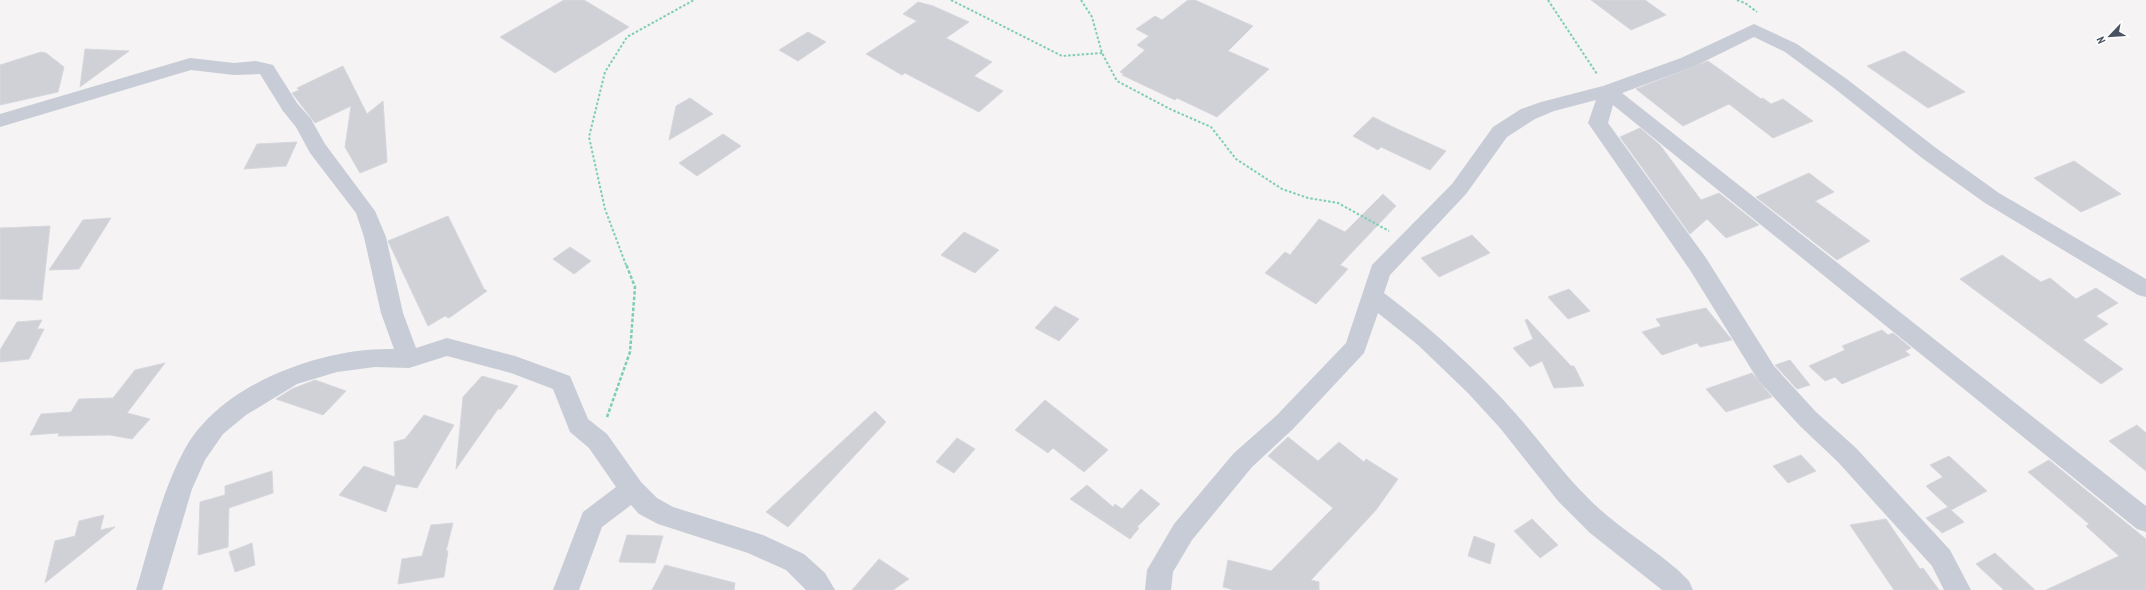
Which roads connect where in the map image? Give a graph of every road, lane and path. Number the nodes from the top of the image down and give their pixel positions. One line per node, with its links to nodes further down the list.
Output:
1 (694, 0): 12 (path)
2 (951, 0): 5 (path)
3 (1081, 0): 5 (path)
4 (1548, 0): 6 (path)
5 (1102, 53): 8 (path)
6 (1608, 91): 8 (street); 9 (street); 14 (street); 20 (street)
7 (0, 122): 11 (street)
8 (1408, 242): 10 (street)
9 (2146, 290)
10 (1372, 296): 18 (street); 19 (street)
11 (409, 359): 12 (street); 15 (street)
12 (598, 441): 13 (street)
13 (632, 490): 16 (street); 17 (street)
14 (2146, 521)
15 (149, 590)
16 (566, 590)
17 (822, 590)
18 (1158, 590)
19 (1680, 590)
20 (1958, 590)

